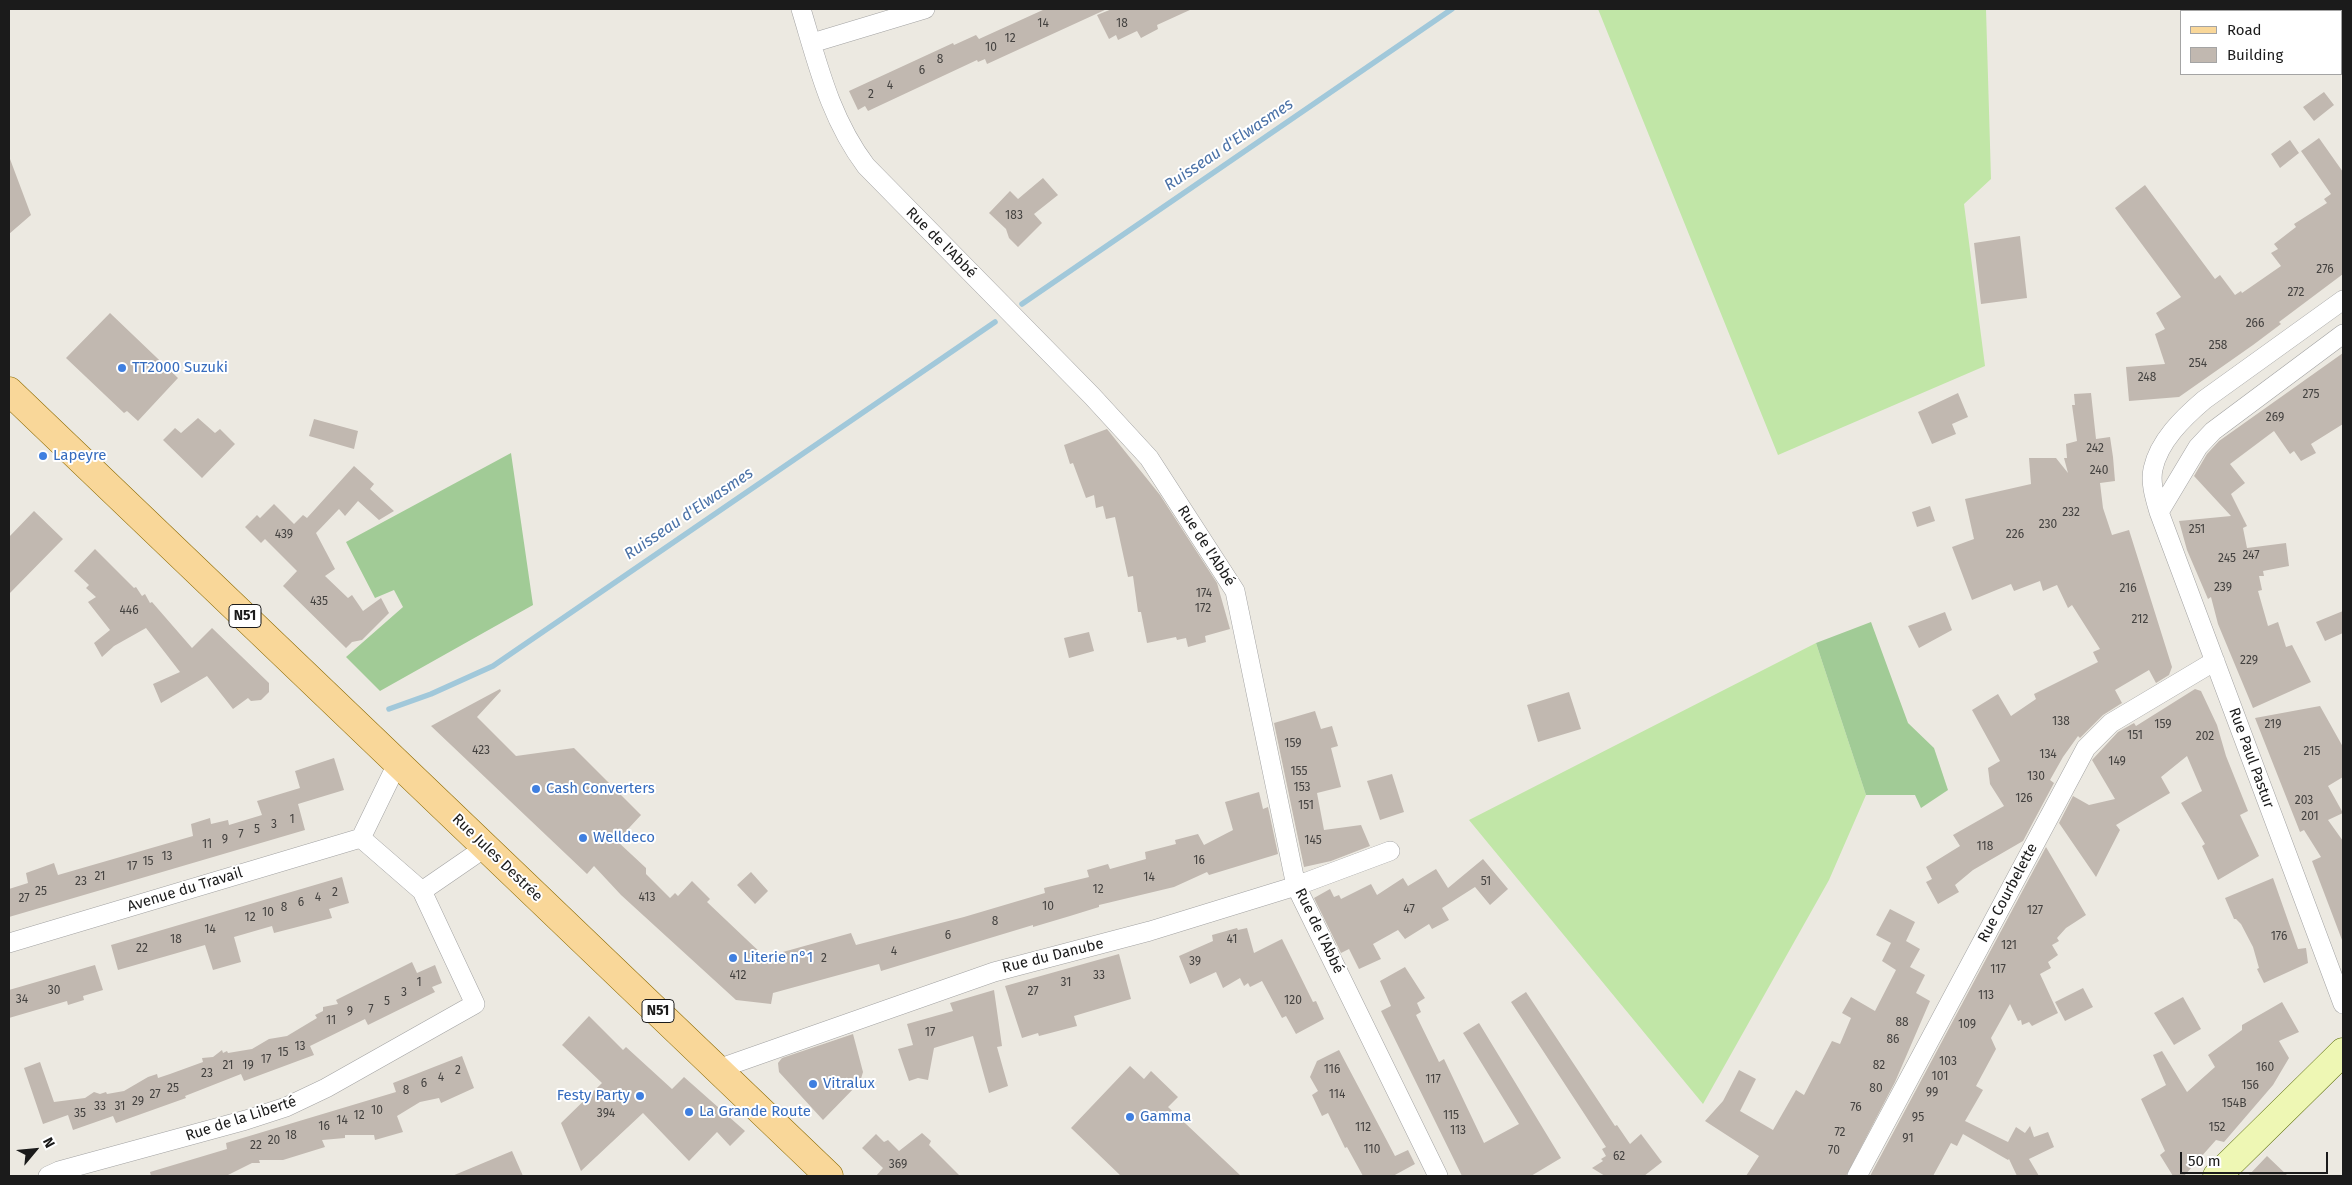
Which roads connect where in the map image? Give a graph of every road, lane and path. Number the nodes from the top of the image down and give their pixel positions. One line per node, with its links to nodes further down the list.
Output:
1 (801, 9): 3 (street, Rue de l'Abbé)
2 (925, 9): 3 (street)
3 (812, 44): 15 (street, Rue de l'Abbé)
4 (2343, 300): 6 (street, Rue Paul Pastur)
5 (2343, 334): 8 (street)
6 (2238, 376): 8 (street); 9 (street, Rue Paul Pastur)
7 (9, 391): 11 (main road, Rue Jules Destrée / N51)
8 (2255, 398): 9 (street)
9 (2159, 512): 10 (street, Rue Paul Pastur)
10 (2215, 661): 18 (street, Rue Paul Pastur); 24 (street, Rue Courbelette)
11 (398, 762): 12 (street); 13 (main road, Rue Jules Destrée / N51)
12 (361, 838): 16 (street); 17 (street, Avenue du Travail)
13 (486, 847): 16 (street); 20 (main road, Rue Jules Destrée / N51)
14 (1390, 851): 15 (street, Rue du Danube)
15 (1296, 886): 20 (street, Rue du Danube); 23 (street, Rue de l'Abbé)
16 (422, 891): 21 (street, Rue de la Liberté)
17 (9, 943)
18 (2343, 1004)
19 (2343, 1052): 25 (main road)
20 (718, 1069): 22 (main road, Rue Jules Destrée / N51)
21 (48, 1176)
22 (829, 1176)
23 (1438, 1176)
24 (1857, 1176)
25 (2217, 1176)

